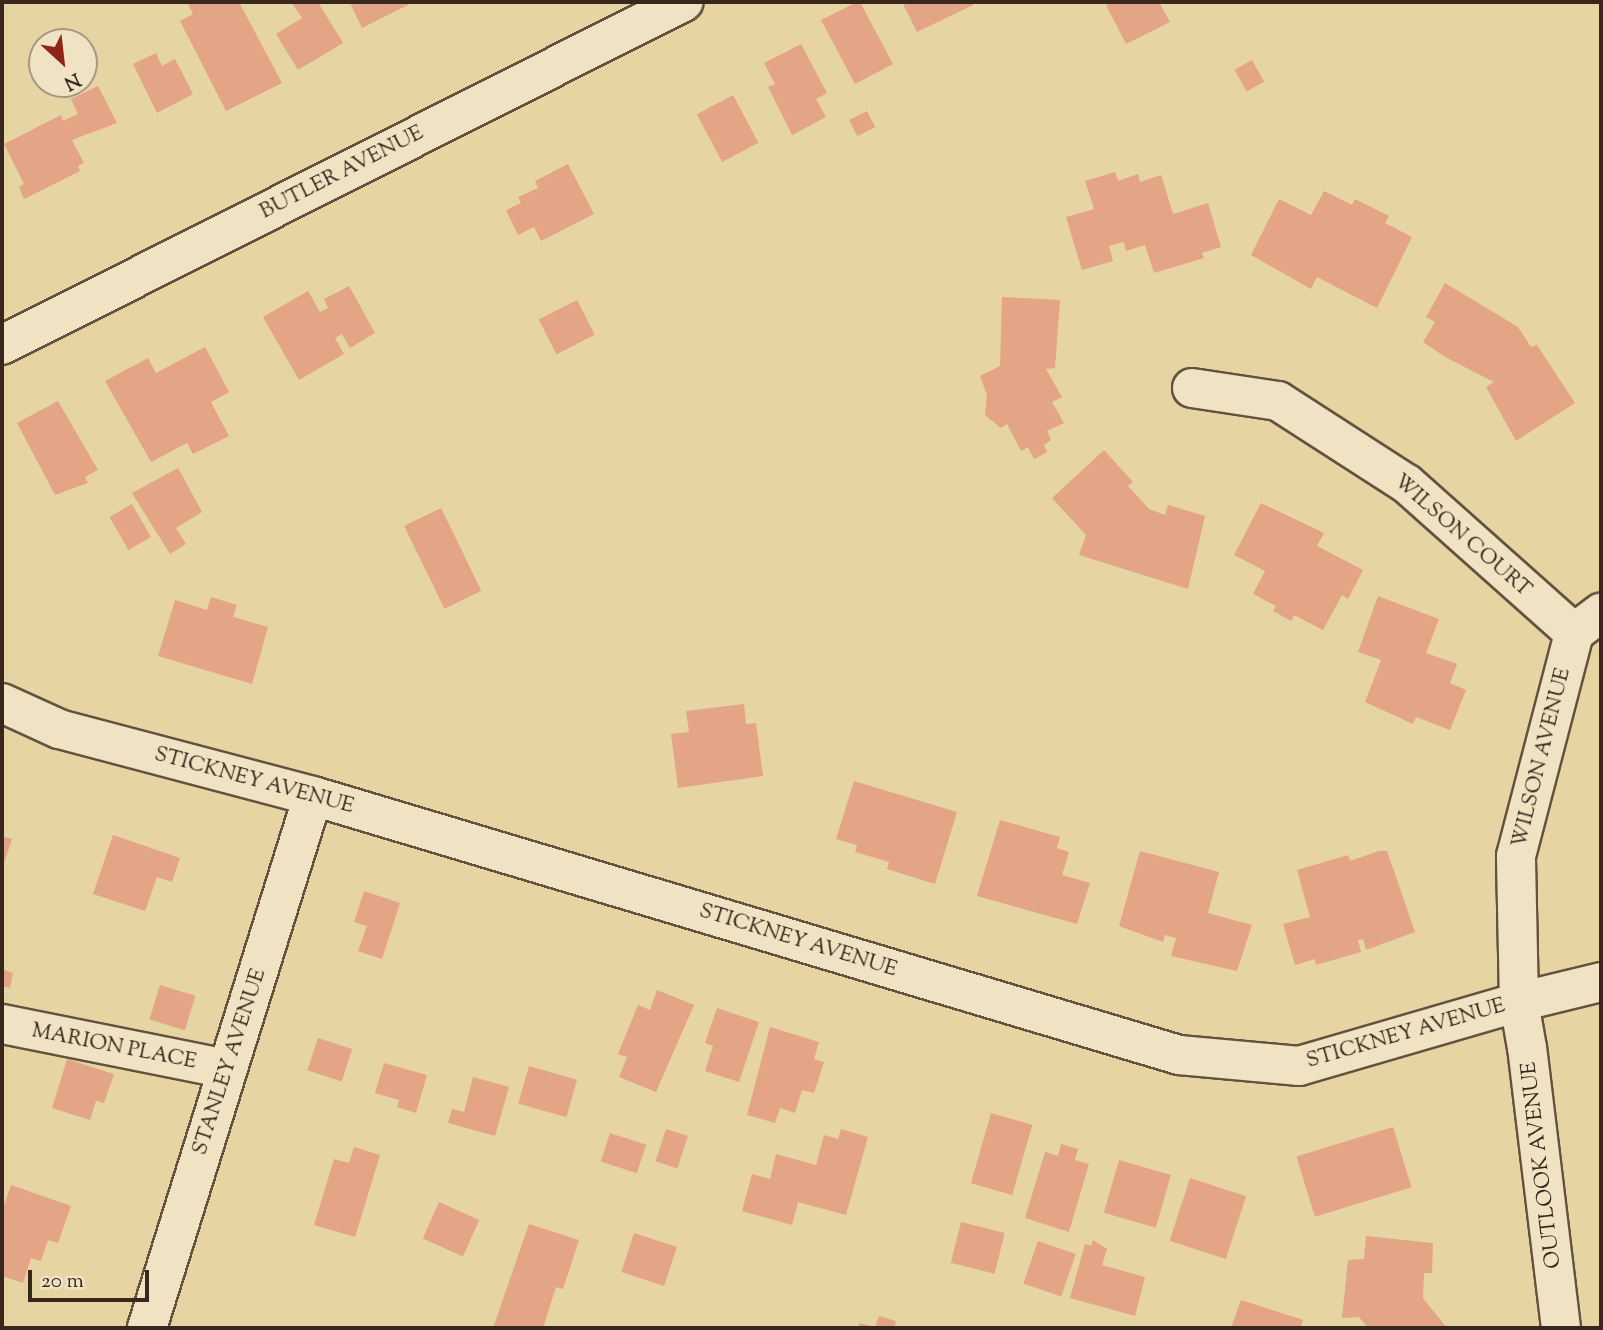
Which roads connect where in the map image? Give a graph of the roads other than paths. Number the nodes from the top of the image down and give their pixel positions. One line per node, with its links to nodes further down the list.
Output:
1 (683, 2): 2 (street, BUTLER AVENUE)
2 (636, 12): 3 (street, BUTLER AVENUE)
3 (2, 345)
4 (1192, 388): 5 (street, WILSON COURT)
5 (1588, 623): 9 (street, WILSON AVENUE)
6 (2, 703): 7 (street, STICKNEY AVENUE)
7 (313, 796): 9 (street, STICKNEY AVENUE); 11 (street, STANLEY AVENUE)
8 (1601, 982): 9 (street, STICKNEY AVENUE)
9 (1519, 1002): 13 (street, OUTLOOK AVENUE)
10 (2, 1024): 11 (street, MARION PLACE)
11 (227, 1069): 12 (street, STANLEY AVENUE)
12 (147, 1328)
13 (1561, 1328)

